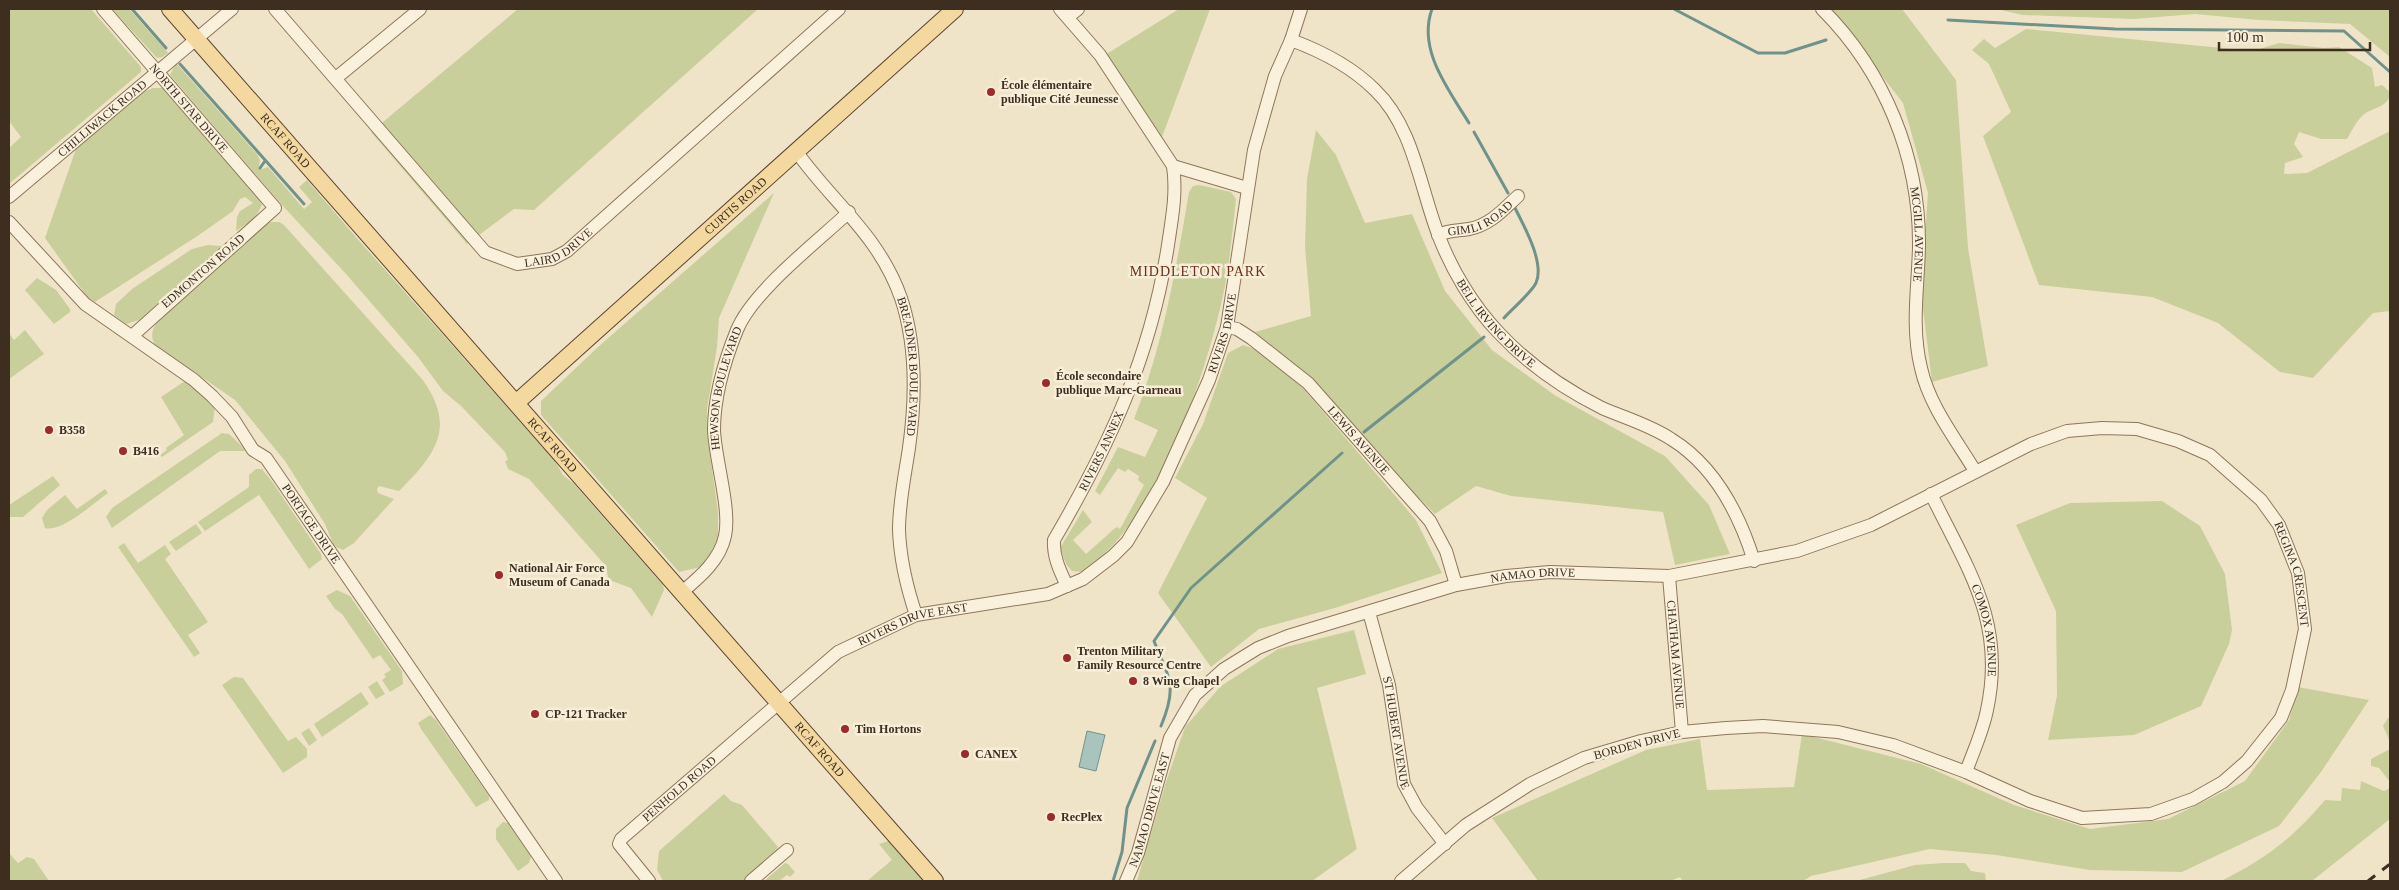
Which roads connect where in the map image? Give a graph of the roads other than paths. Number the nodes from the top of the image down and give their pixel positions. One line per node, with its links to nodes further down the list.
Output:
1 (103, 9): 13 (street, NORTH STAR DRIVE)
2 (170, 9): 11 (main road, RCAF ROAD)
3 (232, 9): 11 (street, CHILLIWACK ROAD)
4 (275, 9): 14 (street, LAIRD DRIVE)
5 (420, 9): 14 (street)
6 (839, 9): 14 (street, LAIRD DRIVE)
7 (954, 9): 15 (main road, CURTIS ROAD)
8 (1301, 9): 12 (street, RIVERS DRIVE)
9 (1822, 9): 27 (street, MCGILL AVENUE)
10 (1069, 12): 16 (street)
11 (196, 38): 13 (street, CHILLIWACK ROAD); 26 (main road, RCAF ROAD)
12 (1291, 40): 17 (street, RIVERS DRIVE); 23 (street, BELL IRVING DRIVE)
13 (157, 71): 19 (street, CHILLIWACK ROAD); 20 (street, NORTH STAR DRIVE)
14 (336, 78)
15 (796, 151): 21 (street, BREADNER BOULEVARD); 26 (main road, CURTIS ROAD)
16 (1173, 166): 17 (street); 32 (street, RIVERS ANNEX)
17 (1247, 188): 24 (street, RIVERS DRIVE)
18 (1518, 196): 23 (street, GIMLI ROAD)
19 (9, 197)
20 (275, 208): 25 (street, EDMONTON ROAD)
21 (849, 212): 33 (street, HEWSON BOULEVARD); 35 (street, BREADNER BOULEVARD)
22 (9, 222): 25 (street, PORTAGE DRIVE)
23 (1438, 235): 29 (street, BELL IRVING DRIVE)
24 (1227, 327): 31 (street, LEWIS AVENUE); 32 (street, RIVERS DRIVE)
25 (132, 336): 42 (street, PORTAGE DRIVE)
26 (516, 403): 33 (main road, RCAF ROAD)
27 (1975, 471): 28 (street, REGINA CRESCENT); 39 (street, REGINA CRESCENT)
28 (1930, 494): 29 (street, NAMAO DRIVE); 39 (street, COMOX AVENUE)
29 (1754, 560): 30 (street, NAMAO DRIVE)
30 (1669, 576): 31 (street, NAMAO DRIVE); 37 (street, CHATHAM AVENUE)
31 (1456, 585): 34 (street, NAMAO DRIVE)
32 (1067, 586): 35 (street, RIVERS DRIVE EAST)
33 (682, 592): 36 (main road, RCAF ROAD)
34 (1369, 612): 38 (street, NAMAO DRIVE); 40 (street, ST HUBERT AVENUE)
35 (916, 615): 36 (street, RIVERS DRIVE EAST)
36 (779, 704): 43 (street, PENHOLD ROAD); 45 (main road, RCAF ROAD)
37 (1682, 732): 39 (street, BORDEN DRIVE); 40 (street, BORDEN DRIVE)
38 (1170, 738): 46 (street, NAMAO DRIVE EAST)
39 (1966, 772)
40 (1445, 844): 47 (street, BORDEN DRIVE)
41 (787, 850): 44 (street)
42 (556, 881)
43 (649, 881)
44 (752, 881)
45 (936, 881)
46 (1126, 881)
47 (1401, 881)

